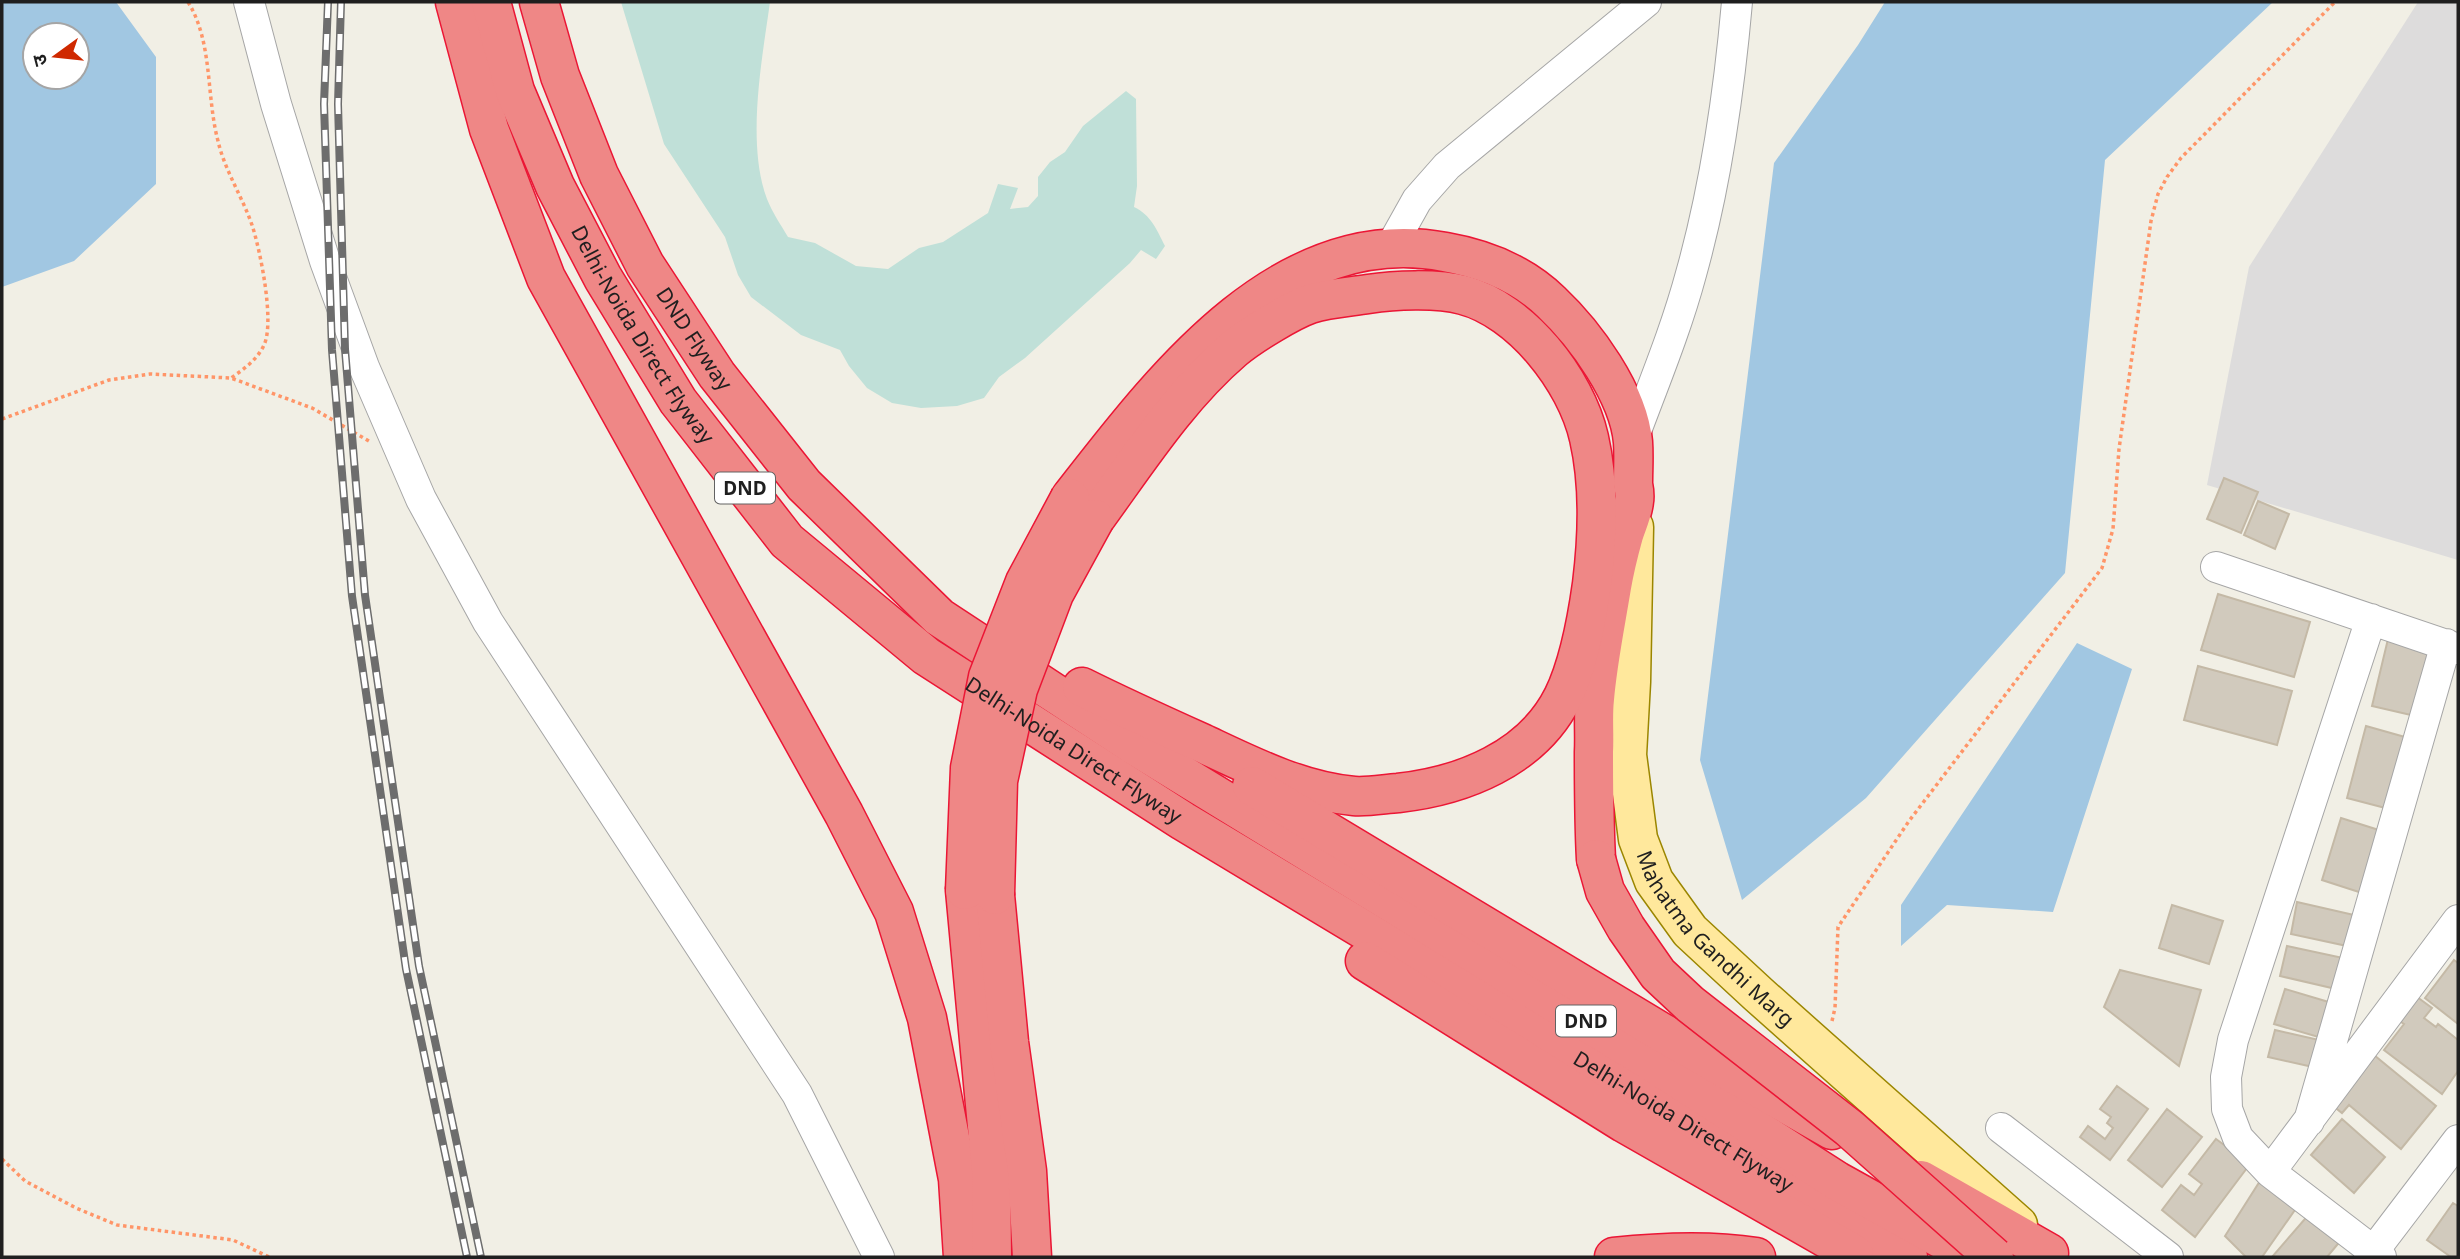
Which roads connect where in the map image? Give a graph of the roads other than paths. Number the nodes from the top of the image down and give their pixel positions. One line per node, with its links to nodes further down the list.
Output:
1 (249, 2): 25 (street)
2 (455, 2): 26 (highway)
3 (491, 2): 16 (highway, Delhi-Noida Direct Flyway / DND)
4 (538, 2): 12 (highway, DND Flyway)
5 (1646, 2): 7 (street)
6 (1737, 2): 8 (street)
7 (1389, 250): 8 (highway); 10 (highway)
8 (1633, 439): 9 (highway)
9 (1635, 500): 23 (main road, Mahatma Gandhi Marg); 34 (highway, bridge)
10 (1082, 509): 15 (highway); 17 (highway, bridge)
11 (2216, 567): 13 (street)
12 (939, 617): 15 (highway); 33 (highway, Delhi-Noida Direct Flyway / DND)
13 (2371, 619): 14 (street); 22 (street)
14 (2452, 647): 19 (street)
15 (1112, 702): 23 (highway)
16 (1043, 730): 31 (highway); 32 (highway, Delhi-Noida Direct Flyway / DND)
17 (980, 892): 27 (highway); 28 (highway)
18 (2458, 920): 19 (street)
19 (2309, 1121): 22 (street)
20 (2001, 1128): 35 (street)
21 (2458, 1140): 24 (street)
22 (2270, 1172): 24 (street)
23 (2052, 1255)
24 (2375, 1255)
25 (879, 1257)
26 (963, 1257)
27 (992, 1257)
28 (1032, 1257)
29 (1614, 1257): 30 (highway)
30 (1756, 1257)
31 (1858, 1257)
32 (1908, 1257)
33 (1974, 1257)
34 (1994, 1257)
35 (2168, 1257)

